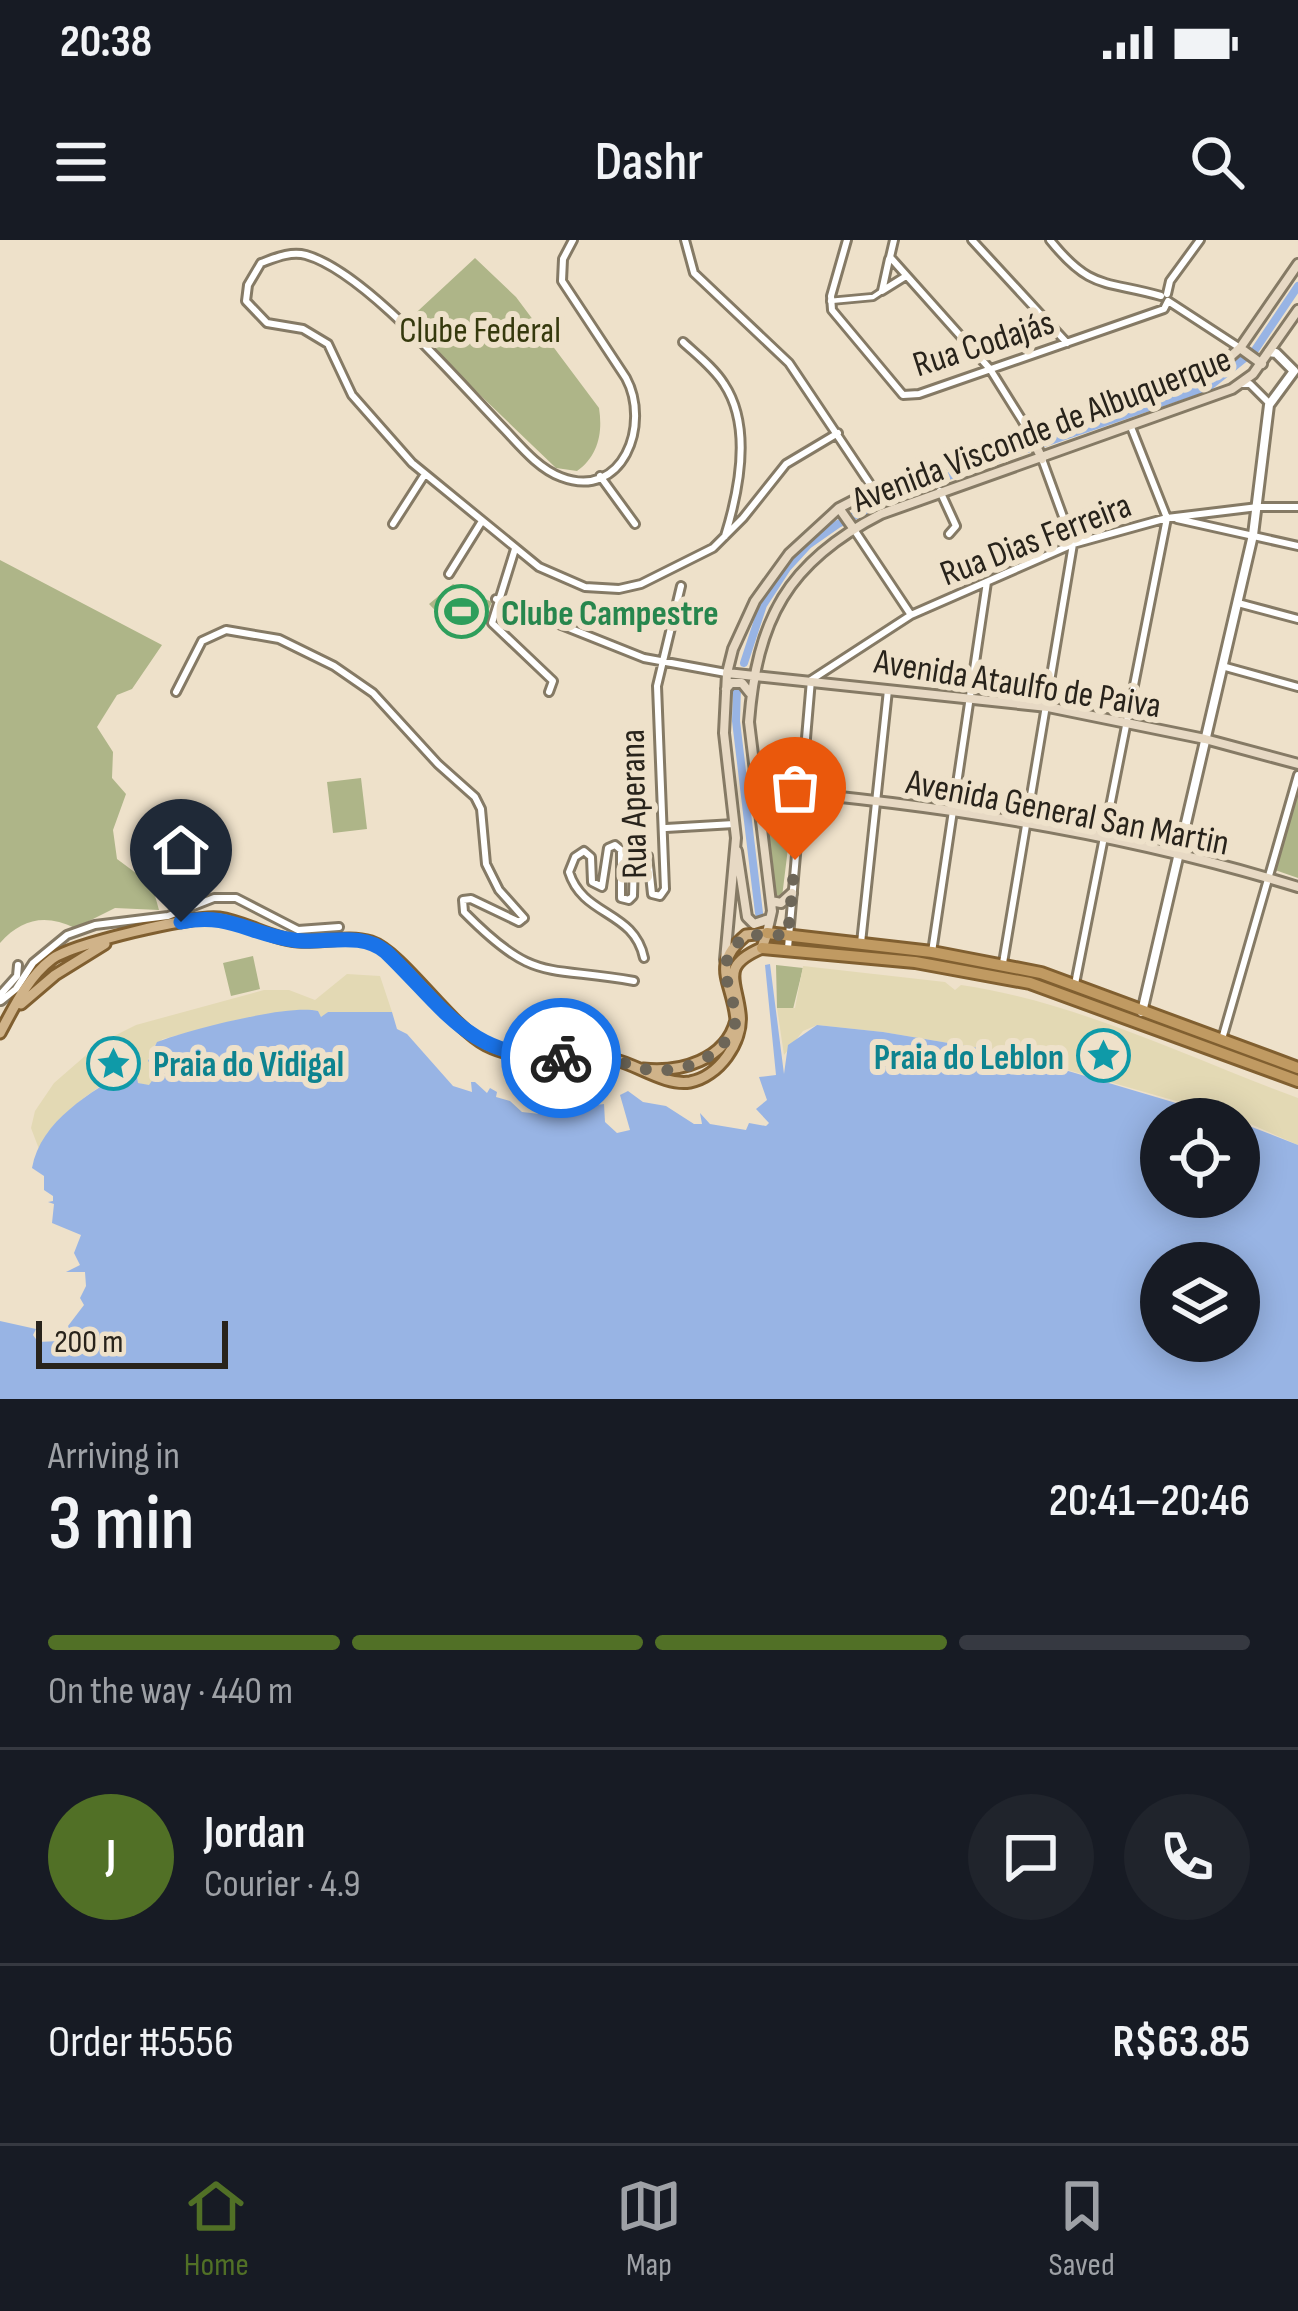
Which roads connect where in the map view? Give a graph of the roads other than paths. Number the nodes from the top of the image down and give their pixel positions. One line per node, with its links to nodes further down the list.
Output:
1 (573, 240): 30 (street)
2 (685, 240): 27 (street)
3 (847, 240): 13 (street)
4 (895, 240): 8 (street)
5 (972, 240): 16 (street)
6 (1050, 240): 12 (street)
7 (1199, 240): 12 (street)
8 (890, 257): 10 (street); 11 (street)
9 (1298, 264): 17 (main road, Avenida Visconde de Albuquerque)
10 (906, 276): 11 (street); 20 (street)
11 (882, 291): 13 (street)
12 (1166, 297): 16 (street, Rua Codajás); 17 (street)
13 (830, 302): 20 (street, Rua Codajás)
14 (1298, 310): 18 (main road, Avenida Visconde de Albuquerque)
15 (683, 343): 43 (street)
16 (1068, 344): 20 (street, Rua Codajás)
17 (1240, 348): 19 (main road); 26 (main road, Avenida Visconde de Albuquerque)
18 (1269, 352): 19 (main road, Avenida Visconde de Albuquerque); 21 (street)
19 (1262, 364): 22 (main road, Avenida Visconde de Albuquerque)
20 (990, 369): 26 (street)
21 (1296, 370): 24 (street)
22 (1253, 374): 23 (main road, Avenida Visconde de Albuquerque); 24 (street)
23 (1242, 384): 24 (street); 25 (main road, Avenida Visconde de Albuquerque)
24 (1272, 399): 33 (street)
25 (1131, 427): 28 (main road, Avenida Visconde de Albuquerque); 36 (street)
26 (1030, 433): 28 (main road); 31 (main road, Avenida Visconde de Albuquerque)
27 (838, 434): 31 (street); 43 (street)
28 (1042, 459): 32 (main road, Avenida Visconde de Albuquerque); 44 (street)
29 (425, 475): 30 (street); 37 (street); 38 (street)
30 (600, 476): 39 (street)
31 (874, 490): 35 (main road, Avenida Visconde de Albuquerque)
32 (940, 491): 40 (main road, Avenida Visconde de Albuquerque); 41 (street)
33 (1258, 507): 34 (street, Rua Dias Ferreira); 36 (street, Rua Dias Ferreira); 42 (street)
34 (1298, 507)
35 (839, 508): 40 (main road); 56 (main road, Avenida Visconde de Albuquerque)
36 (1167, 518): 42 (street); 44 (street, Rua Dias Ferreira); 68 (street)
37 (482, 521): 46 (street); 47 (street)
38 (393, 524)
39 (634, 524)
40 (853, 529): 52 (street); 57 (main road, Avenida Visconde de Albuquerque)
41 (949, 534)
42 (1252, 535): 45 (street); 51 (street)
43 (724, 539): 46 (street)
44 (1073, 544): 48 (street, Rua Dias Ferreira); 67 (street)
45 (1298, 546)
46 (515, 549): 50 (street)
47 (448, 574)
48 (987, 582): 52 (street, Rua Dias Ferreira); 66 (street)
49 (681, 586): 54 (street, Rua Aperana)
50 (496, 599): 54 (street); 64 (street)
51 (1237, 602): 53 (street); 55 (street)
52 (911, 615): 59 (street, Rua Dias Ferreira)
53 (1298, 619)
54 (662, 662): 56 (street); 78 (street, Rua Aperana)
55 (1222, 666): 60 (street); 69 (street)
56 (727, 673): 57 (main road, Avenida Ataulfo de Paiva); 62 (main road, Avenida Visconde de Albuquerque)
57 (753, 676): 58 (main road, Avenida Ataulfo de Paiva); 65 (main road, Avenida Visconde de Albuquerque)
58 (772, 677): 59 (main road, Avenida Ataulfo de Paiva); 65 (main road)
59 (812, 680): 61 (main road, Avenida Ataulfo de Paiva); 73 (street)
60 (1298, 687)
61 (888, 688): 66 (main road, Avenida Ataulfo de Paiva); 74 (street)
62 (725, 690): 65 (main road); 76 (main road, Avenida Visconde de Albuquerque)
63 (176, 692): 101 (street)
64 (549, 692)
65 (751, 694): 72 (main road, Avenida Visconde de Albuquerque)
66 (969, 696): 67 (main road, Avenida Ataulfo de Paiva); 75 (street)
67 (1048, 707): 68 (main road, Avenida Ataulfo de Paiva); 77 (street)
68 (1127, 723): 69 (main road, Avenida Ataulfo de Paiva); 80 (street)
69 (1205, 739): 70 (main road, Avenida Ataulfo de Paiva); 81 (street)
70 (1298, 764)
71 (1298, 775): 82 (street)
72 (755, 788): 73 (main road, Avenida General San Martin); 85 (main road, Avenida Visconde de Albuquerque)
73 (802, 794): 74 (main road, Avenida General San Martin); 84 (street)
74 (877, 802): 75 (main road, Avenida General San Martin); 91 (street)
75 (953, 812): 77 (main road, Avenida General San Martin); 94 (street)
76 (735, 824): 78 (street); 79 (main road, Avenida Visconde de Albuquerque)
77 (1028, 824): 80 (main road, Avenida General San Martin); 97 (street)
78 (666, 828): 95 (street, Rua Aperana)
79 (736, 838): 86 (main road); 96 (main road, Avenida Visconde de Albuquerque)
80 (1102, 838): 81 (main road, Avenida General San Martin); 102 (street)
81 (1177, 854): 82 (main road, Avenida General San Martin); 104 (street)
82 (1269, 878): 83 (main road, Avenida General San Martin); 108 (street)
83 (1298, 886)
84 (792, 893): 85 (main road); 90 (street)
85 (770, 899): 86 (main road, Avenida Visconde de Albuquerque)
86 (772, 917): 88 (main road, Avenida Visconde de Albuquerque)
87 (339, 927): 103 (street)
88 (767, 933): 90 (highway); 92 (main road); 96 (main road)
89 (121, 936): 93 (main road); 100 (main road); 110 (main road)
90 (788, 942): 91 (highway); 92 (highway); 106 (highway)
91 (861, 943): 94 (highway)
92 (762, 948): 112 (main road)
93 (64, 952): 99 (main road); 100 (main road)
94 (932, 952): 97 (highway)
95 (644, 958)
96 (725, 961): 109 (main road)
97 (1003, 964): 102 (highway)
98 (19, 965): 103 (street)
99 (37, 974): 100 (main road); 105 (main road)
100 (55, 975): 105 (main road)
101 (634, 981)
102 (1075, 984): 104 (highway)
103 (1, 1002)
104 (1142, 1009): 106 (street); 108 (highway)
105 (9, 1017): 107 (main road)
106 (1148, 1024): 111 (highway)
107 (0, 1033)
108 (1222, 1039): 111 (highway)
109 (689, 1065): 110 (main road); 112 (main road)
110 (643, 1069): 112 (main road)
111 (1298, 1074)
112 (693, 1081)

